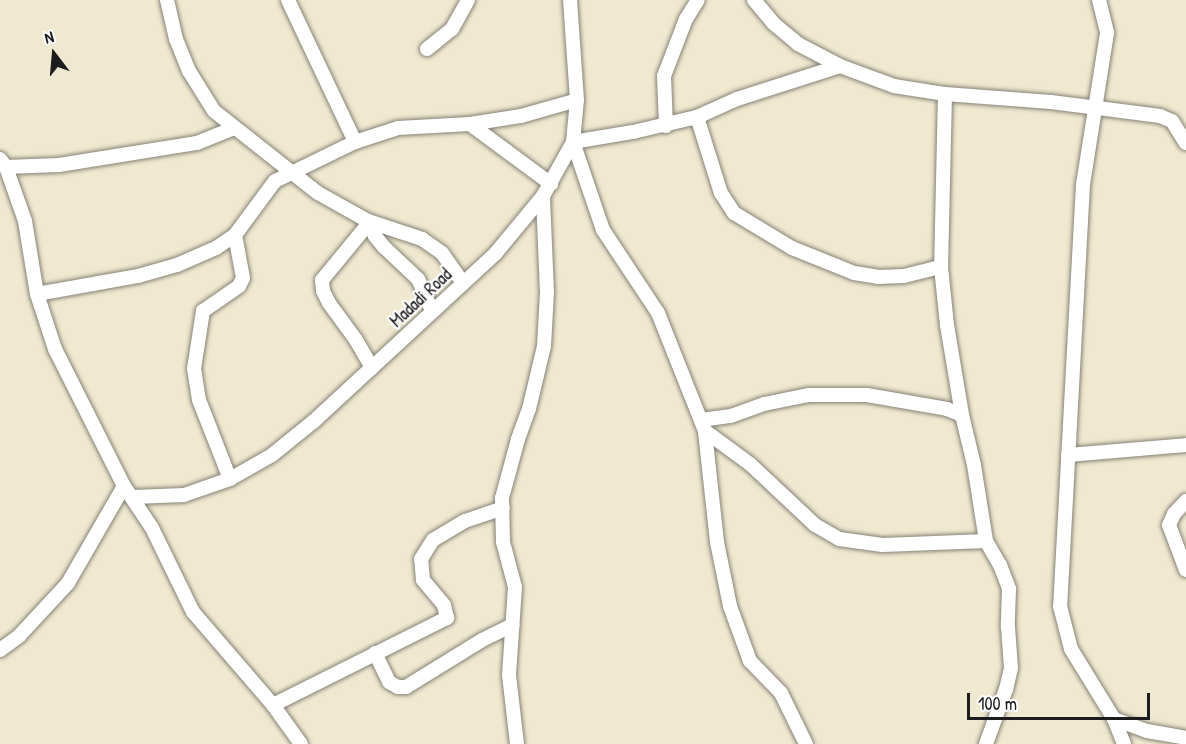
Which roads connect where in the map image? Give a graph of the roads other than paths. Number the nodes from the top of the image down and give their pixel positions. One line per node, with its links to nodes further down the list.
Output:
1 (167, 0): 16 (street)
2 (288, 0): 17 (street)
3 (468, 0): 8 (street)
4 (570, 0): 11 (street, Madadi Road)
5 (698, 0): 15 (street)
6 (754, 0): 9 (street)
7 (1099, 0): 12 (street)
8 (427, 49)
9 (840, 66): 10 (street); 13 (street)
10 (945, 94): 12 (street); 27 (street)
11 (577, 100): 14 (street); 18 (street, Madadi Road)
12 (1094, 106): 19 (street); 35 (street)
13 (697, 117): 15 (street); 27 (street)
14 (470, 124): 17 (street); 24 (street)
15 (666, 126): 18 (street)
16 (234, 128): 20 (street); 21 (street)
17 (355, 141): 22 (street)
18 (573, 142): 24 (street, Madadi Road); 33 (street)
19 (1186, 143)
20 (276, 160): 22 (street); 23 (street)
21 (3, 163): 29 (street)
22 (292, 172): 23 (street); 25 (street)
23 (275, 181): 26 (street)
24 (547, 190): 28 (street, Madadi Road); 40 (street)
25 (369, 222): 28 (street); 30 (street); 31 (street)
26 (235, 235): 29 (street); 36 (street)
27 (941, 267): 32 (street)
28 (463, 284): 30 (street, Madadi Road)
29 (37, 294): 37 (street)
30 (432, 311): 31 (street, Madadi Road)
31 (372, 368): 36 (street, Madadi Road)
32 (962, 415): 33 (street); 41 (street)
33 (703, 426): 41 (street); 51 (street)
34 (1186, 445): 35 (street)
35 (1068, 454): 47 (street)
36 (230, 479): 38 (street, Madadi Road)
37 (124, 486): 38 (street); 44 (street)
38 (134, 497): 46 (street)
39 (1186, 501): 42 (street)
40 (502, 508): 43 (street); 45 (street)
41 (986, 541): 52 (street)
42 (1186, 570)
43 (513, 625): 45 (street); 50 (street)
44 (0, 650)
45 (375, 653): 46 (street)
46 (273, 705): 49 (street)
47 (1114, 719): 48 (street); 53 (street)
48 (1186, 738)
49 (301, 744)
50 (517, 744)
51 (806, 744)
52 (986, 744)
53 (1124, 744)

